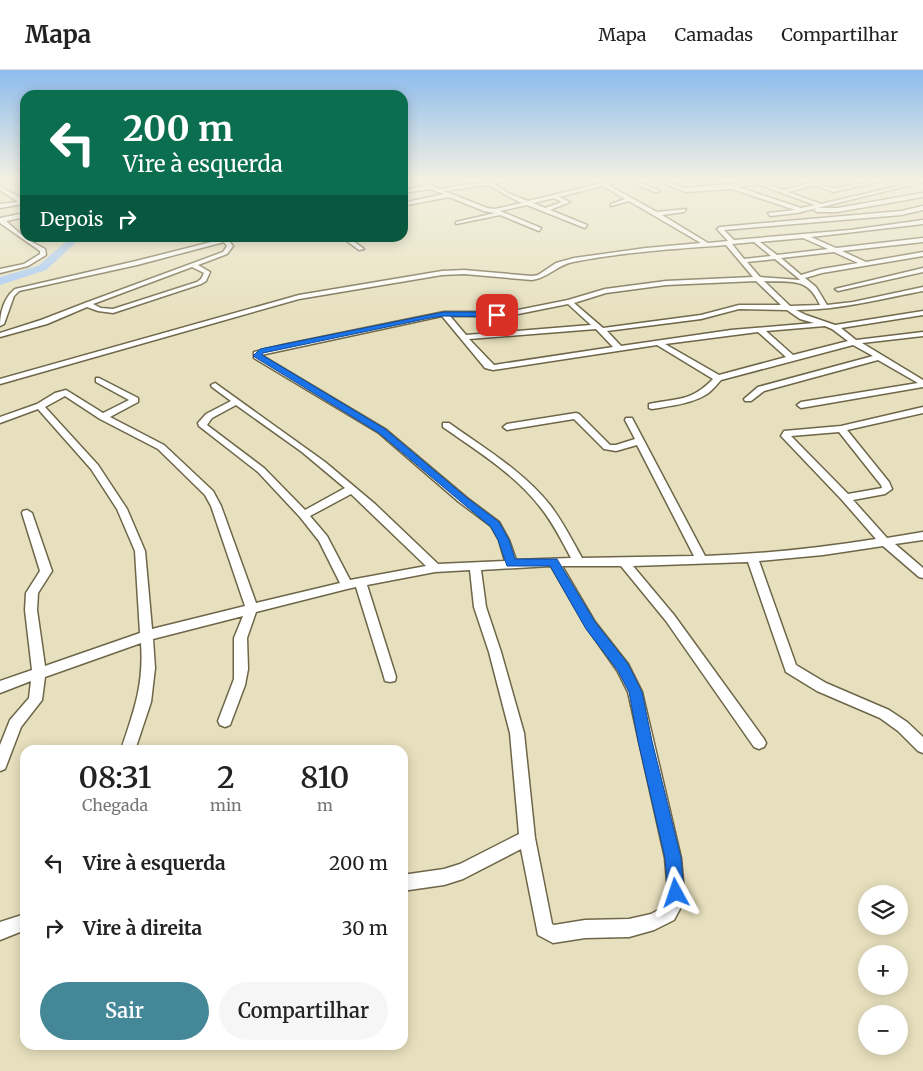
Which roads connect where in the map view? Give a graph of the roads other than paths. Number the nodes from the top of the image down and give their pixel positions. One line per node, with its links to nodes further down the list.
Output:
1 (9, 227): 7 (street)
2 (533, 227): 8 (street)
3 (677, 227): 19 (street)
4 (754, 227): 18 (street)
5 (777, 227): 10 (street)
6 (896, 227): 10 (street)
7 (12, 229): 9 (street); 11 (street)
8 (539, 229)
9 (0, 230)
10 (801, 235): 13 (street); 21 (street)
11 (20, 236)
12 (923, 240): 21 (street)
13 (756, 241): 18 (street); 23 (street)
14 (28, 242): 29 (street)
15 (217, 242): 43 (street)
16 (229, 242): 27 (street)
17 (351, 242): 20 (street)
18 (731, 243): 19 (street); 24 (street)
19 (706, 244): 62 (street)
20 (361, 249)
21 (834, 250): 23 (street); 26 (street)
22 (923, 254): 25 (street)
23 (774, 258): 24 (street); 31 (street)
24 (744, 261): 32 (street)
25 (876, 263): 26 (street); 30 (street)
26 (866, 264): 31 (street)
27 (193, 265): 38 (street); 38 (street)
28 (923, 270): 30 (street)
29 (0, 271)
30 (904, 275): 34 (street); 35 (street)
31 (800, 277): 33 (street)
32 (758, 279): 33 (street); 37 (street); 39 (street)
33 (807, 282): 40 (street)
34 (923, 283)
35 (838, 289)
36 (923, 289): 40 (street)
37 (569, 302): 42 (street); 46 (street)
38 (87, 304): 50 (street)
39 (787, 307): 40 (street); 44 (street); 47 (street)
40 (825, 308)
41 (923, 313): 45 (street)
42 (444, 314): 51 (street); 89 (street)
43 (0, 324)
44 (826, 324): 45 (street); 48 (street)
45 (835, 327): 53 (street)
46 (599, 328): 47 (street); 51 (street); 52 (street)
47 (618, 328): 52 (street)
48 (760, 330): 54 (street); 57 (street)
49 (923, 334): 53 (street)
50 (0, 335)
51 (465, 337): 55 (street)
52 (609, 337): 55 (street)
53 (854, 342): 56 (street); 57 (street)
54 (658, 343): 55 (street); 60 (street)
55 (620, 349)
56 (879, 357): 59 (street); 65 (street)
57 (791, 358): 60 (street)
58 (923, 375): 59 (street)
59 (913, 377): 63 (street)
60 (718, 378): 68 (street)
61 (99, 380): 71 (street)
62 (0, 382)
63 (923, 384): 69 (street)
64 (214, 385): 66 (street)
65 (748, 399)
66 (236, 402): 78 (street); 81 (street)
67 (40, 406): 71 (street); 72 (street); 96 (street)
68 (652, 406)
69 (801, 406)
70 (923, 410): 76 (street)
71 (103, 417): 95 (street)
72 (0, 420)
73 (629, 420): 77 (street)
74 (446, 425): 87 (street)
75 (508, 427): 77 (street)
76 (841, 429): 79 (street); 79 (street)
77 (639, 441): 85 (street)
78 (352, 488): 81 (street); 91 (street)
79 (846, 498): 83 (street)
80 (27, 513): 97 (street)
81 (304, 515): 94 (street)
82 (923, 536): 83 (street)
83 (884, 541): 84 (street); 92 (street)
84 (752, 558): 85 (street); 103 (street)
85 (701, 559): 88 (street)
86 (554, 562): 87 (street); 89 (street); 105 (street)
87 (579, 562): 88 (street)
88 (624, 562): 101 (street)
89 (511, 564): 90 (street)
90 (475, 566): 91 (street); 105 (street)
91 (435, 568): 93 (street)
92 (923, 574)
93 (360, 582): 94 (street); 98 (street)
94 (347, 585): 95 (street)
95 (252, 609): 96 (street); 100 (street)
96 (148, 635): 97 (street); 102 (street)
97 (39, 673): 99 (street); 104 (street)
98 (390, 677)
99 (0, 687)
100 (225, 721)
101 (759, 742)
102 (130, 745)
103 (923, 747)
104 (0, 764)
105 (527, 838): 106 (street)
106 (408, 882)
107 (20, 924): 108 (street)
108 (0, 931)

